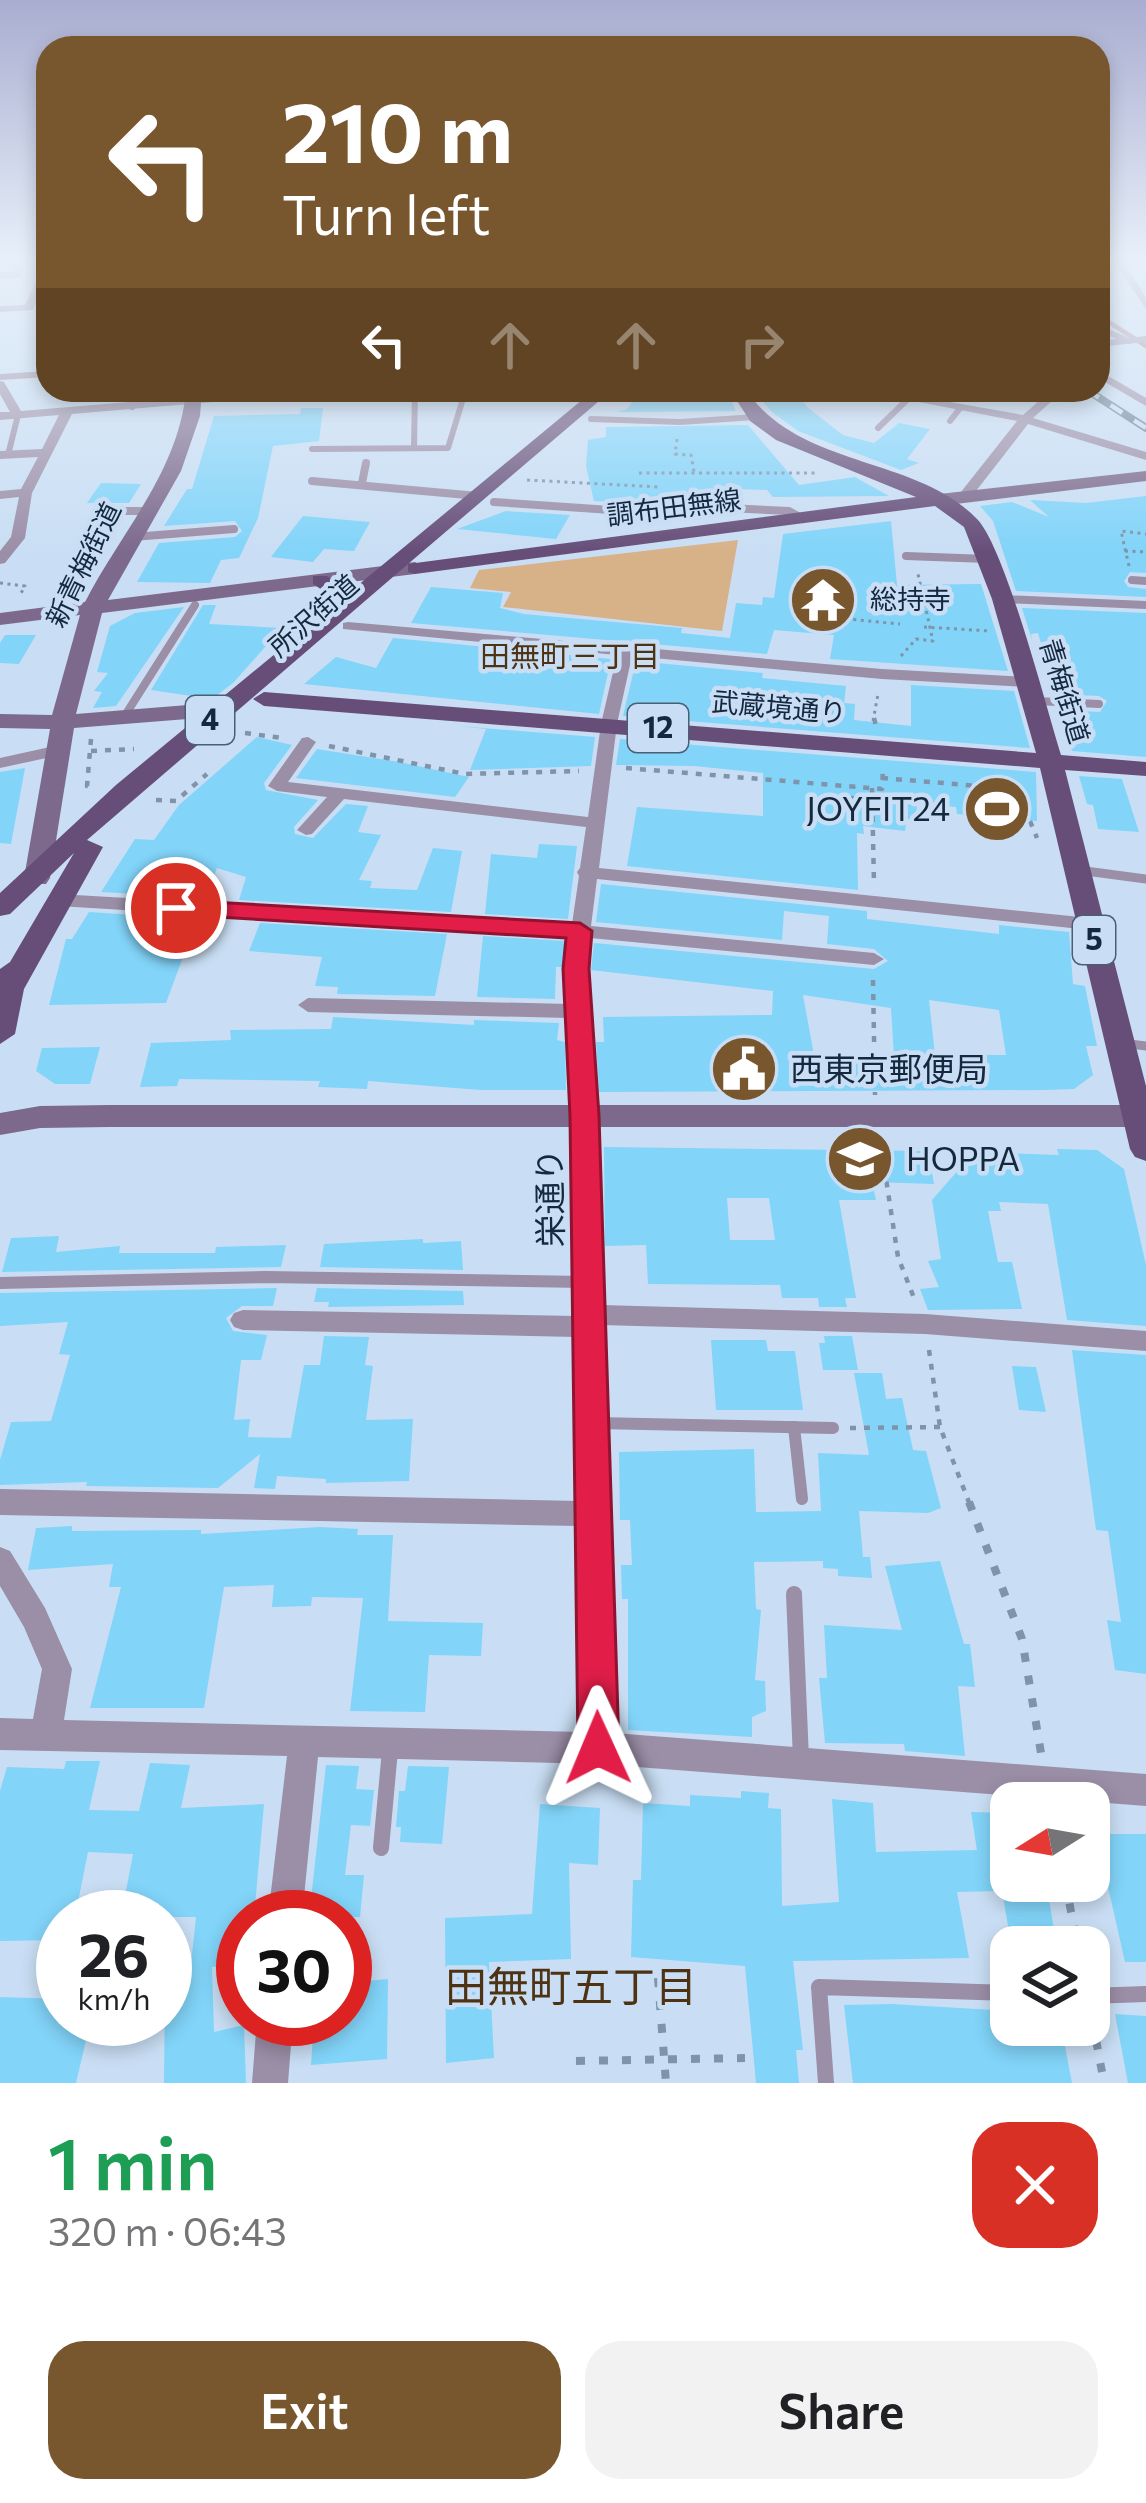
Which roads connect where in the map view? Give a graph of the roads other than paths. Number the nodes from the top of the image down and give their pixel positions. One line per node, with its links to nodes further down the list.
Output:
1 (36, 376): 3 (lane)
2 (1110, 380): 15 (street)
3 (0, 381): 19 (street)
4 (131, 402): 16 (lane)
5 (157, 402): 16 (street)
6 (194, 402): 42 (main road, 新青梅街道)
7 (415, 402): 26 (lane)
8 (461, 402): 26 (lane)
9 (591, 402): 38 (main road, 所沢街道 / 4)
10 (610, 402): 22 (main road, 所沢街道 / 4)
11 (746, 402): 21 (main road, 青梅街道 / 5)
12 (896, 402): 25 (lane)
13 (939, 402): 17 (street)
14 (1045, 402): 23 (street)
15 (1146, 403)
16 (132, 406): 18 (street)
17 (962, 407): 23 (street); 24 (lane)
18 (67, 411): 19 (street); 28 (street)
19 (18, 415): 20 (street); 29 (lane)
20 (0, 416)
21 (756, 417): 22 (lane); 39 (main road, 青梅街道 / 5)
22 (591, 418): 38 (main road, 所沢街道 / 4)
23 (1025, 419): 30 (street); 37 (street)
24 (950, 422)
25 (878, 428)
26 (414, 448): 27 (lane)
27 (312, 449)
28 (45, 453): 29 (street); 35 (street)
29 (4, 455)
30 (1146, 456)
31 (366, 463): 34 (lane)
32 (1146, 476): 37 (main road)
33 (312, 481): 34 (lane)
34 (362, 483): 38 (lane)
35 (26, 494): 36 (street); 43 (street)
36 (0, 495)
37 (964, 497): 39 (main road)
38 (486, 499): 40 (lane); 44 (main road, 所沢街道 / 4); 51 (main road, 所沢街道 / 4)
39 (939, 500): 40 (main road, 調布田無線); 49 (main road, 青梅街道 / 5)
40 (803, 519): 48 (main road, 調布田無線)
41 (234, 529): 42 (lane)
42 (130, 537): 59 (main road, 新青梅街道)
43 (18, 538): 45 (street); 50 (street)
44 (452, 538): 48 (main road); 51 (main road, 所沢街道 / 4)
45 (0, 539)
46 (910, 556): 47 (lane)
47 (953, 558): 49 (lane); 52 (lane)
48 (490, 559): 51 (main road, 調布田無線)
49 (987, 559): 56 (main road, 青梅街道 / 5)
50 (0, 560)
51 (403, 570): 53 (main road); 60 (main road, 所沢街道 / 4)
52 (956, 572)
53 (317, 577): 59 (main road); 60 (main road)
54 (1132, 580): 55 (lane)
55 (1146, 581)
56 (1002, 599): 58 (lane); 63 (main road, 青梅街道 / 5)
57 (195, 605): 67 (lane)
58 (1141, 605)
59 (92, 609): 61 (main road); 70 (main road, 新青梅街道)
60 (348, 617): 62 (street); 64 (main road, 所沢街道 / 4); 66 (main road, 所沢街道 / 4)
61 (0, 619)
62 (626, 651): 63 (street); 69 (street, 栄通り)
63 (1029, 691): 65 (lane); 72 (main road, 青梅街道 / 5)
64 (264, 699): 69 (main road, 武蔵境通り / 12); 78 (main road, 所沢街道 / 4)
65 (1099, 704)
66 (225, 709): 67 (main road); 81 (main road, 所沢街道 / 4)
67 (124, 717): 70 (main road)
68 (0, 721): 70 (main road)
69 (609, 724): 72 (main road, 武蔵境通り / 12); 76 (street, 栄通り)
70 (69, 734): 73 (street); 81 (main road, 新青梅街道)
71 (308, 742): 75 (street)
72 (1051, 762): 74 (main road, 武蔵境通り / 12); 79 (main road, 青梅街道 / 5)
73 (0, 763)
74 (1146, 769)
75 (340, 793): 76 (street); 77 (street)
76 (595, 823): 80 (street, 栄通り)
77 (306, 830)
78 (90, 848): 81 (main road, 所沢街道 / 4); 83 (main road, 新青梅街道)
79 (1077, 870): 82 (lane); 85 (main road, 青梅街道 / 5)
80 (586, 872): 85 (street); 86 (street, 栄通り)
81 (37, 878): 84 (main road, 所沢街道 / 4); 87 (main road, 新青梅街道)
82 (1146, 879)
83 (58, 900): 86 (street); 89 (main road, 新青梅街道)
84 (4, 901)
85 (1090, 924): 93 (main road, 青梅街道 / 5)
86 (580, 931): 88 (street); 91 (street, 栄通り)
87 (8, 949): 89 (main road, 新青梅街道)
88 (874, 959)
89 (10, 988): 92 (main road, 新青梅街道)
90 (308, 1005): 91 (street)
91 (577, 1011): 94 (street, 栄通り)
92 (0, 1034)
93 (1132, 1044): 96 (main road, 青梅街道 / 5)
94 (584, 1116): 95 (main road); 96 (main road); 97 (street, 栄通り)
95 (0, 1124)
96 (1144, 1127)
97 (588, 1282): 98 (lane); 100 (street, 栄通り)
98 (0, 1283)
99 (243, 1319): 100 (street)
100 (589, 1321): 101 (street); 102 (street, 栄通り)
101 (1146, 1341)
102 (591, 1423): 103 (lane); 107 (street, 栄通り)
103 (794, 1427): 104 (lane); 105 (lane)
104 (833, 1429)
105 (802, 1499)
106 (0, 1502): 107 (street)
107 (593, 1514): 114 (street, 栄通り)
108 (0, 1560): 111 (street)
109 (794, 1594): 115 (lane)
110 (0, 1734): 111 (street)
111 (46, 1735): 112 (street)
112 (293, 1737): 113 (street); 118 (street)
113 (391, 1741): 114 (street); 117 (lane)
114 (598, 1748): 115 (street)
115 (802, 1767): 116 (street)
116 (1146, 1790)
117 (381, 1848)
118 (286, 1890)
119 (990, 1993): 124 (lane)
120 (1146, 1994): 121 (lane)
121 (1110, 1998)
122 (273, 2046): 123 (street)
123 (270, 2083)
124 (826, 2083)

